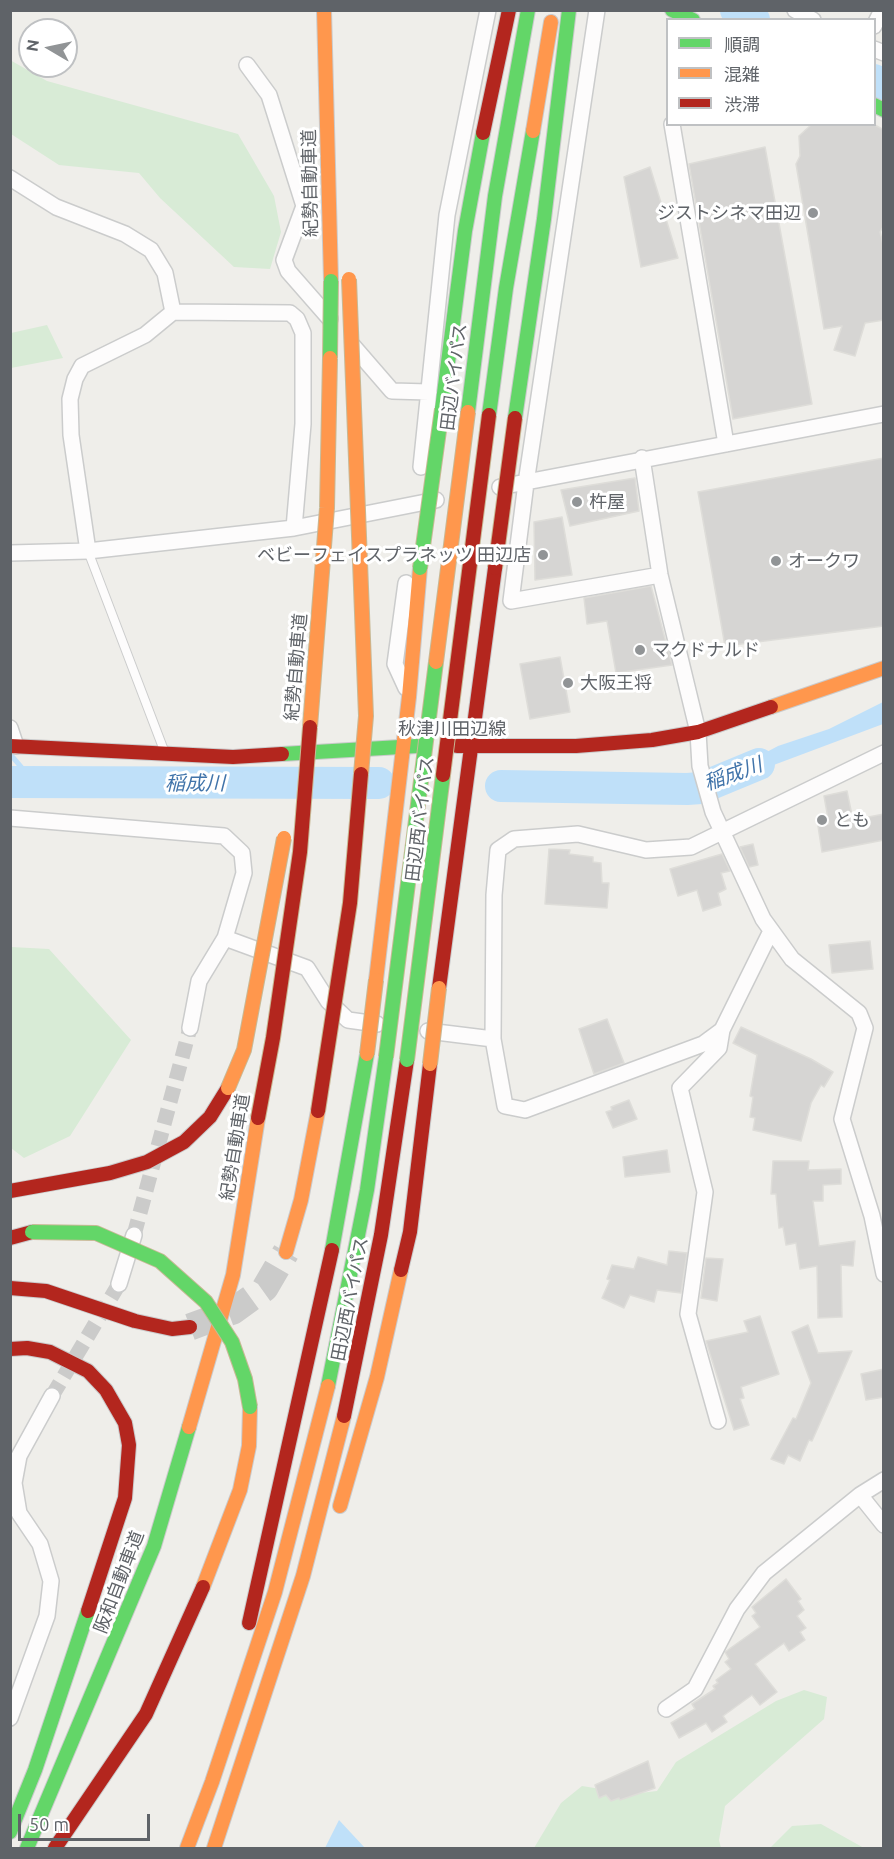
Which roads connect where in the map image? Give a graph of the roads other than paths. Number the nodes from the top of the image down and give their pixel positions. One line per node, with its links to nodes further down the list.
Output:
1 (324, 10): 12 (main road, 紀勢自動車道)
2 (488, 10): 19 (street)
3 (509, 10): 30 (main road, bridge)
4 (528, 10): 37 (main road, 田辺バイパス, bridge)
5 (554, 10): 67 (main road, 田辺西バイパス, bridge)
6 (569, 10): 36 (main road, bridge)
7 (597, 10): 23 (street)
8 (672, 10): 10 (main road)
9 (795, 10): 11 (street)
10 (689, 18)
11 (809, 18)
12 (325, 51): 16 (main road); 33 (main road, 紀勢自動車道, bridge)
13 (247, 65): 19 (street)
14 (672, 126): 21 (street)
15 (10, 178): 18 (street)
16 (345, 234)
17 (349, 273): 50 (main road, bridge)
18 (173, 312): 25 (street); 26 (street)
19 (429, 392): 24 (street)
20 (884, 414): 21 (street)
21 (726, 444): 22 (street)
22 (642, 458): 23 (street); 28 (street)
23 (526, 483): 24 (street); 28 (street)
24 (417, 503): 25 (street); 30 (street)
25 (294, 528): 26 (street)
26 (88, 551): 27 (street); 39 (lane)
27 (10, 553)
28 (660, 575): 32 (street)
29 (884, 668): 32 (main road, 秋津川田辺線)
30 (410, 697): 35 (main road)
31 (10, 728): 34 (street)
32 (698, 732): 36 (main road, 秋津川田辺線); 41 (street)
33 (309, 739): 47 (main road, bridge); 54 (main road, 紀勢自動車道, bridge)
34 (13, 746): 39 (main road, 秋津川田辺線)
35 (404, 746): 36 (main road, 秋津川田辺線); 39 (main road, 秋津川田辺線); 66 (main road, bridge)
36 (472, 746): 61 (main road, bridge)
37 (426, 750): 66 (main road, 田辺西バイパス, bridge)
38 (884, 753): 41 (street)
39 (165, 754)
40 (10, 818): 43 (street)
41 (723, 834): 42 (street); 46 (street)
42 (771, 931): 45 (street); 51 (street)
43 (225, 938): 44 (street); 46 (street)
44 (190, 1028)
45 (722, 1030): 46 (street); 58 (street)
46 (493, 1039)
47 (10, 1191)
48 (134, 1235): 52 (street)
49 (10, 1238): 70 (main road, bridge)
50 (286, 1252)
51 (884, 1274)
52 (119, 1284)
53 (10, 1288): 55 (main road)
54 (222, 1319): 69 (main road, 阪和自動車道)
55 (190, 1327)
56 (10, 1349): 68 (main road)
57 (52, 1396): 65 (street)
58 (718, 1421)
59 (884, 1480): 60 (street)
60 (860, 1495): 62 (street); 64 (street)
61 (335, 1524)
62 (884, 1525)
63 (291, 1658): 67 (main road)
64 (666, 1708)
65 (10, 1718)
66 (212, 1782): 71 (main road, 田辺西バイパス)
67 (220, 1830): 72 (main road, 田辺西バイパス)
68 (10, 1832)
69 (27, 1848)
70 (55, 1848)
71 (187, 1848)
72 (214, 1848)

